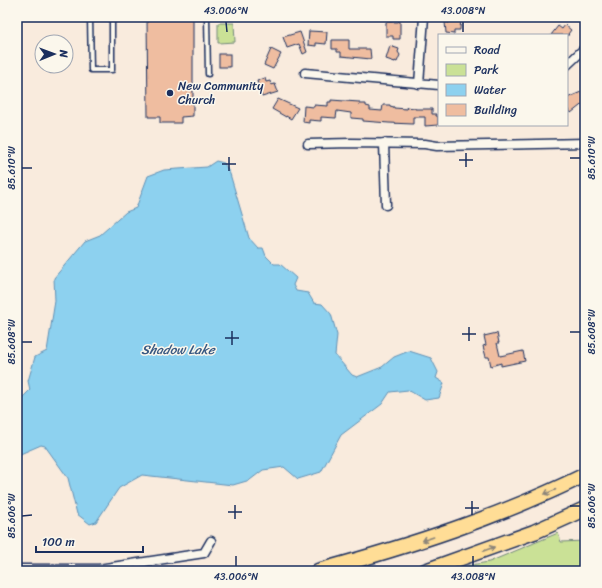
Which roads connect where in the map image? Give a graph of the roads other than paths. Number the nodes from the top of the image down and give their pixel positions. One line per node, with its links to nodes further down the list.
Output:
1 (90, 17): 2 (lane)
2 (112, 17)
3 (207, 17): 8 (lane)
4 (424, 17): 9 (street)
5 (585, 48): 6 (street)
6 (568, 64)
7 (305, 73): 9 (street)
8 (208, 74)
9 (419, 84): 10 (street)
10 (438, 85)
11 (384, 143): 12 (street); 13 (street); 14 (street)
12 (585, 143)
13 (308, 144)
14 (386, 205)
15 (585, 475): 19 (highway, one-way to 19)
16 (585, 509): 20 (highway, one-way to 16)
17 (211, 541): 18 (street)
18 (17, 570)
19 (318, 571)
20 (425, 571)

